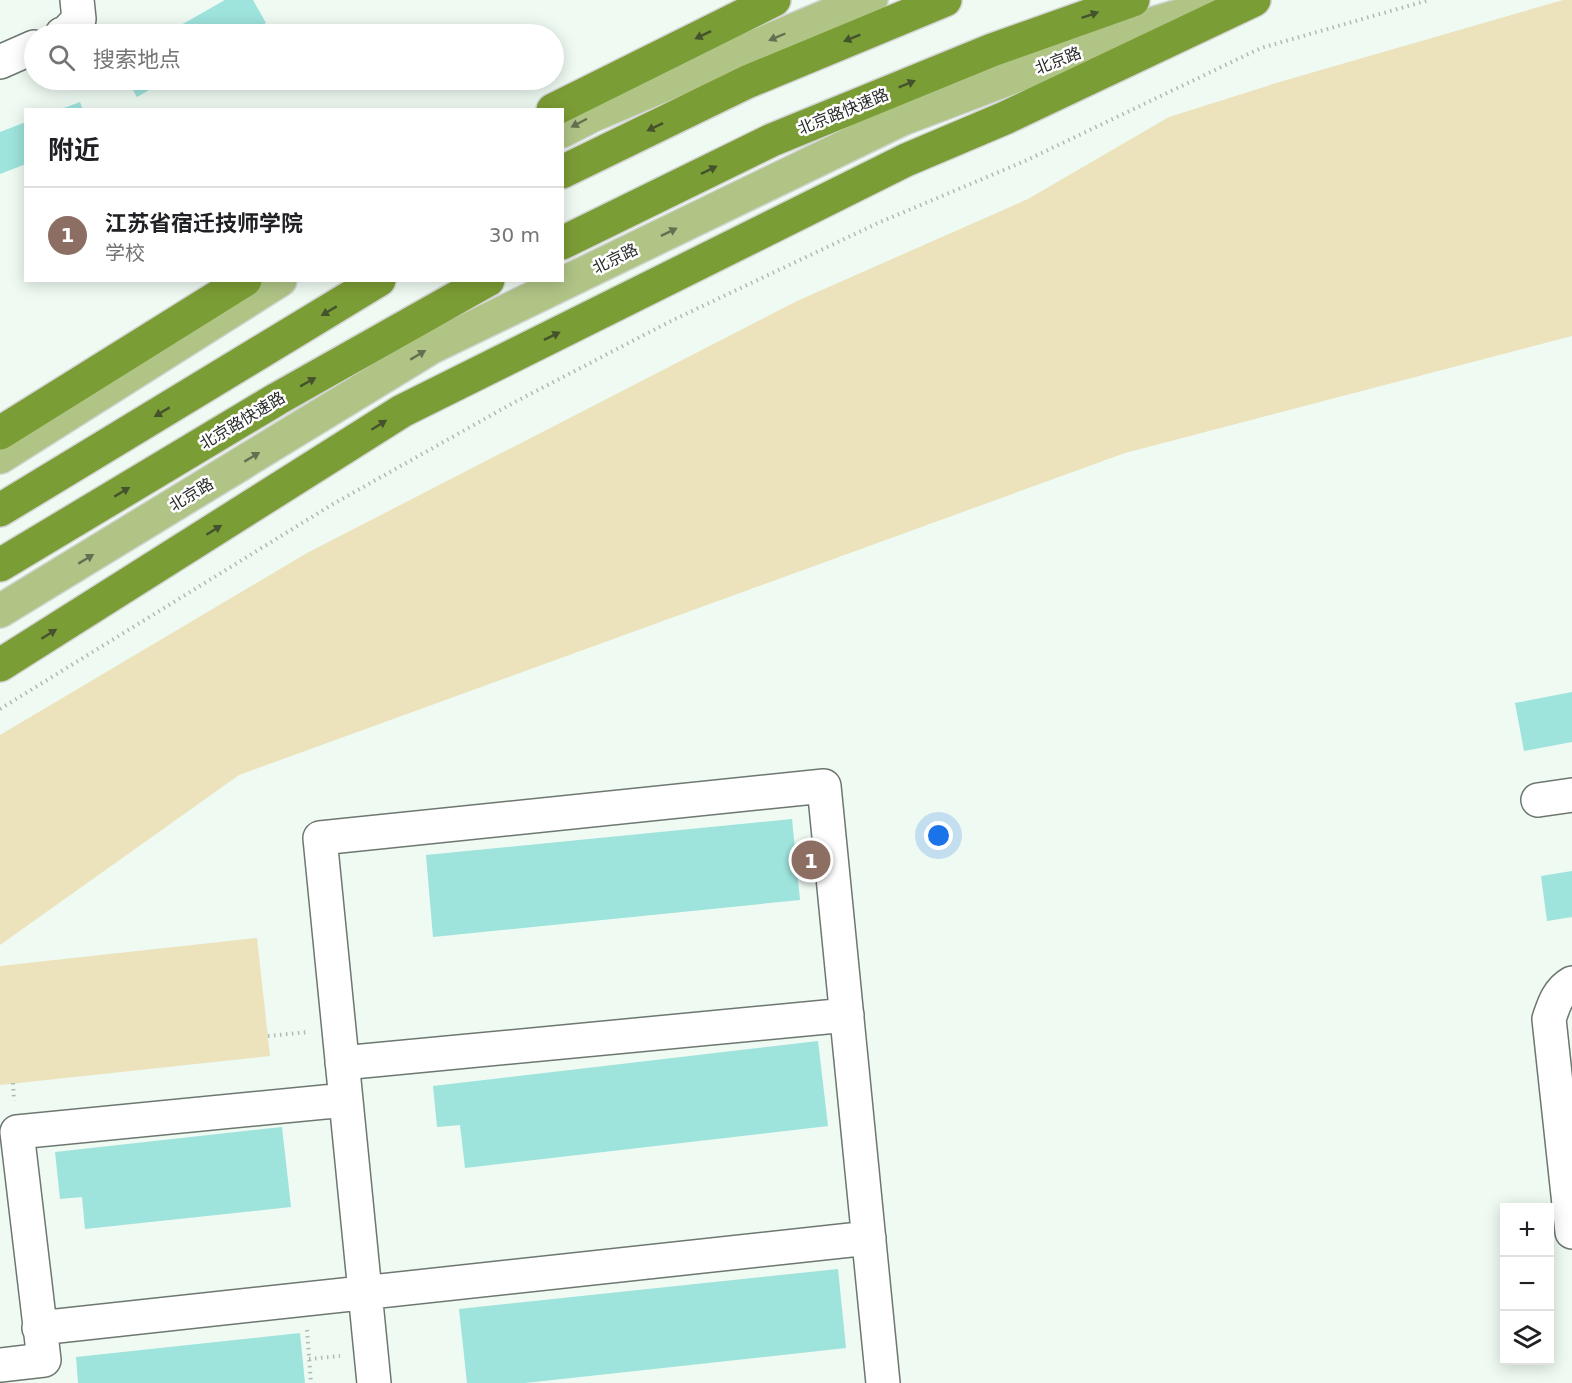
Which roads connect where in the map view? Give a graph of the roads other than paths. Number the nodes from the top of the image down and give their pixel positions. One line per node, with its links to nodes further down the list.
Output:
1 (77, 0): 8 (lane)
2 (774, 0): 11 (highway, one-way to 11)
3 (871, 0): 12 (main road, one-way to 12)
4 (945, 0): 13 (highway, one-way to 13)
5 (1133, 0): 14 (highway, 北京路快速路, one-way to 5)
6 (1237, 0): 23 (main road, 北京路, one-way to 6)
7 (1254, 0): 24 (highway, one-way to 7)
8 (74, 24)
9 (24, 51): 10 (lane)
10 (0, 62)
11 (557, 108)
12 (564, 130)
13 (564, 171)
14 (564, 242)
15 (242, 282): 19 (highway)
16 (277, 282): 20 (main road)
17 (376, 282): 21 (highway, one-way to 21)
18 (484, 282): 22 (highway, 北京路快速路, one-way to 18)
19 (0, 433)
20 (0, 457)
21 (0, 510)
22 (0, 565)
23 (0, 611)
24 (0, 665)
25 (1572, 795): 26 (lane)
26 (1538, 800)
27 (1572, 983): 31 (lane)
28 (847, 1015): 29 (lane); 29 (lane); 32 (lane)
29 (342, 1063): 30 (lane)
30 (345, 1100): 33 (lane); 34 (lane)
31 (1572, 1233)
32 (869, 1238): 33 (lane); 37 (lane)
33 (365, 1293): 34 (lane); 36 (lane)
34 (39, 1328): 35 (lane)
35 (0, 1365)
36 (374, 1383)
37 (883, 1383)

